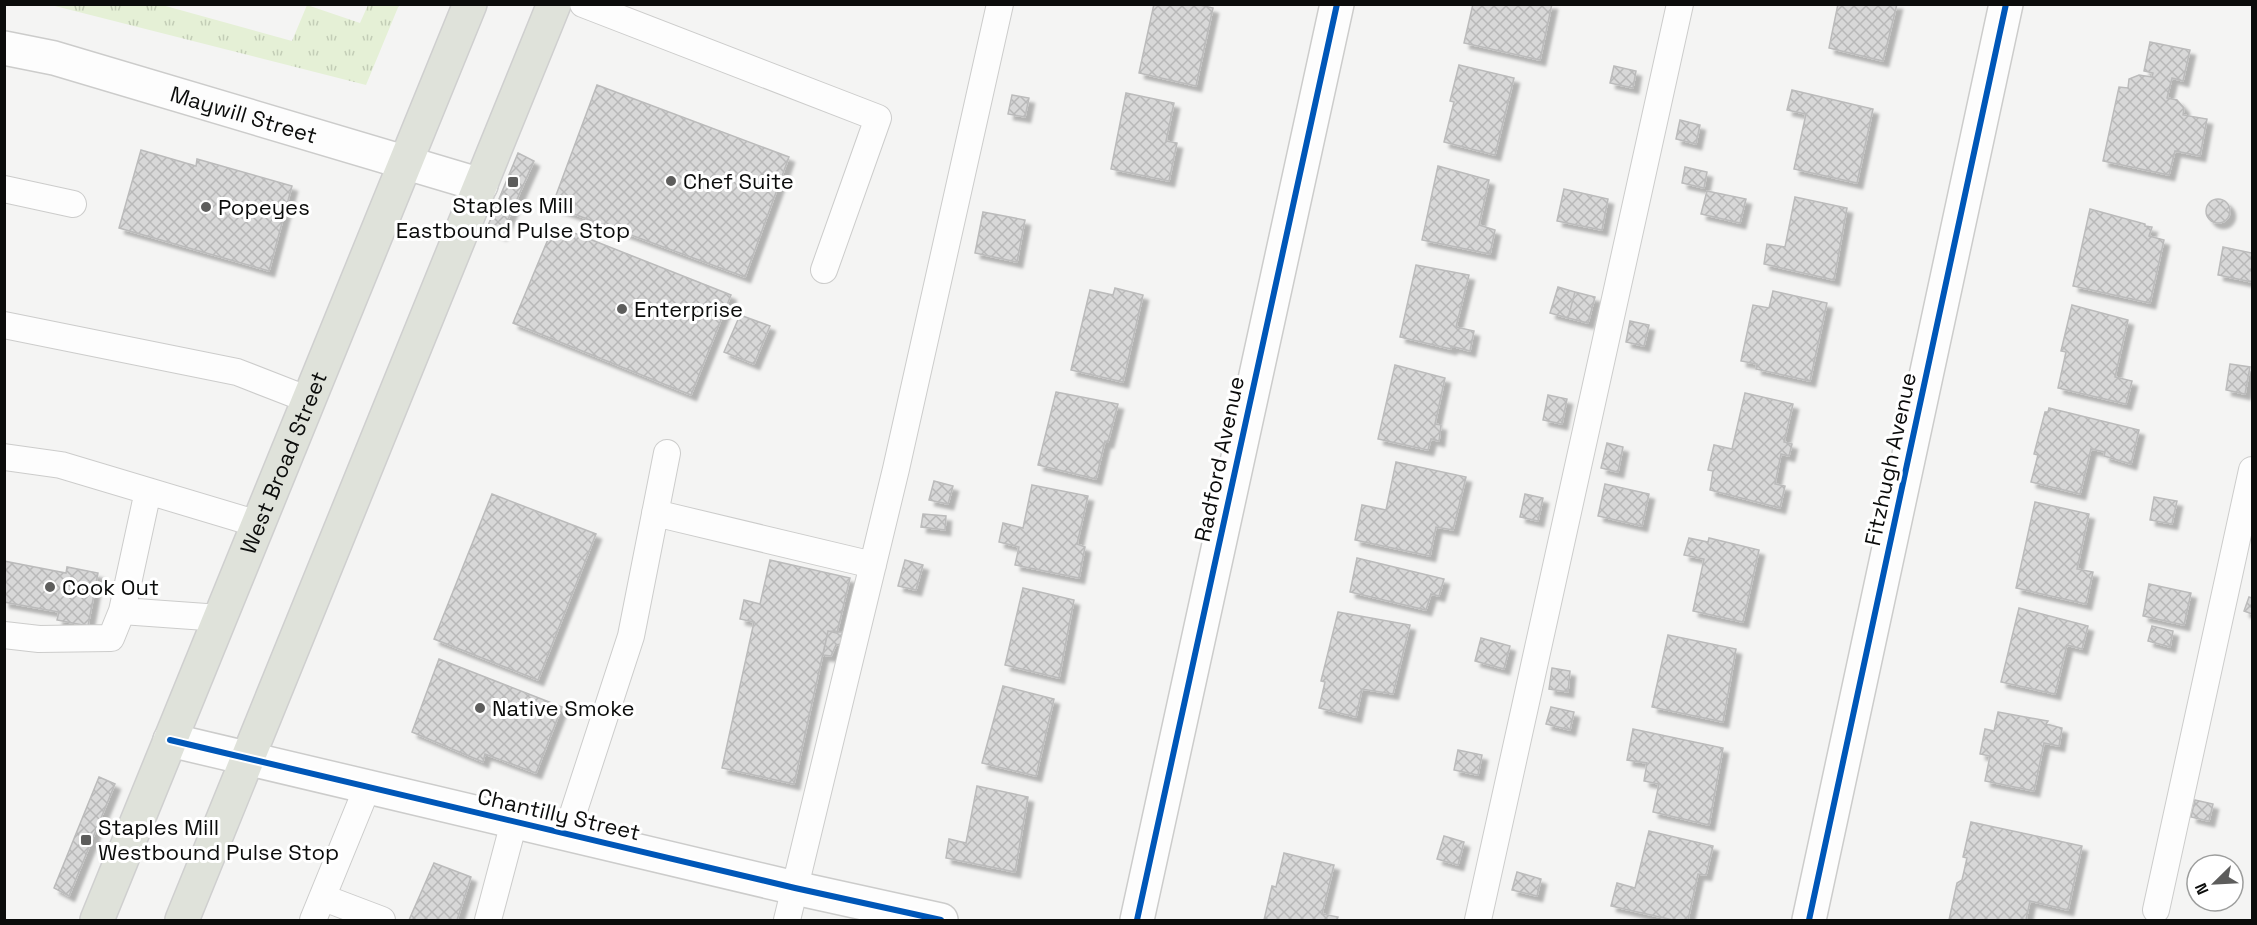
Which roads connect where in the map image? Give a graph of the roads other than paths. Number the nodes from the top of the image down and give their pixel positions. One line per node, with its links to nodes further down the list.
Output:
1 (470, 4): 9 (main road, West Broad Street)
2 (554, 4): 10 (main road)
3 (583, 4): 13 (lane)
4 (1000, 4): 22 (lane)
5 (1337, 4): 40 (street, Radford Avenue)
6 (1680, 4): 41 (lane)
7 (2006, 4): 42 (street, Fitzhugh Avenue)
8 (4, 48): 9 (street, Maywill Street)
9 (406, 162): 10 (street, Maywill Street); 15 (main road, West Broad Street)
10 (481, 185): 27 (main road)
11 (4, 189): 12 (lane)
12 (73, 204)
13 (824, 270)
14 (4, 324): 15 (lane)
15 (309, 400): 21 (main road, West Broad Street)
16 (667, 453): 20 (lane)
17 (4, 457): 19 (lane)
18 (2253, 470): 32 (lane)
19 (148, 491): 21 (lane); 23 (lane)
20 (655, 513): 22 (lane); 30 (lane)
21 (258, 524): 24 (main road, West Broad Street)
22 (873, 565): 31 (lane)
23 (122, 611): 24 (lane); 25 (lane)
24 (220, 618): 26 (main road, West Broad Street)
25 (4, 635)
26 (170, 740): 27 (street, Chantilly Street); 34 (main road, West Broad Street)
27 (247, 759): 28 (street, Chantilly Street); 35 (main road)
28 (367, 788): 29 (street, Chantilly Street); 33 (lane)
29 (514, 822): 30 (street, Chantilly Street); 37 (lane)
30 (566, 835): 31 (street, Chantilly Street)
31 (795, 888): 38 (lane); 39 (street, Chantilly Street)
32 (2156, 910)
33 (316, 915): 36 (lane)
34 (97, 921)
35 (182, 921)
36 (382, 921)
37 (488, 921)
38 (787, 921)
39 (941, 921)
40 (1137, 921)
41 (1478, 921)
42 (1809, 921)

